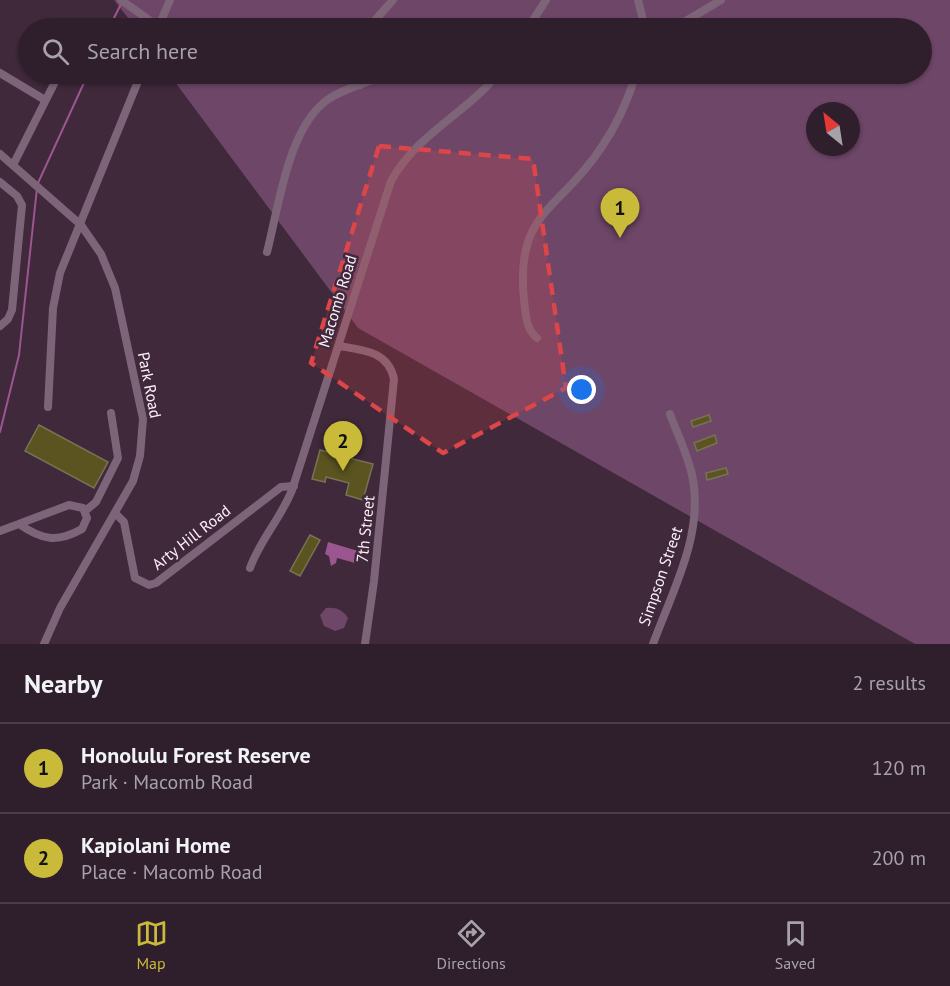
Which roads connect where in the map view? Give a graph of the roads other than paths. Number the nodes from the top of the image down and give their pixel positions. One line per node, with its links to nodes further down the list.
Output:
1 (121, 0): 7 (street)
2 (170, 0): 8 (street)
3 (393, 0): 9 (street)
4 (546, 0): 10 (street)
5 (638, 0): 11 (street)
6 (721, 0): 12 (street)
7 (145, 18)
8 (162, 18)
9 (377, 18)
10 (534, 18)
11 (642, 18)
12 (691, 18)
13 (0, 73): 19 (street)
14 (54, 84): 19 (street)
15 (137, 84): 23 (street)
16 (488, 84): 27 (street, Macomb Road)
17 (632, 84): 26 (street)
18 (360, 85): 24 (street)
19 (45, 100): 21 (street)
20 (0, 154): 21 (street, Park Road)
21 (13, 165): 23 (street, Park Road)
22 (0, 182): 25 (street)
23 (81, 225): 28 (street); 33 (street, Park Road)
24 (267, 252)
25 (0, 326)
26 (537, 338)
27 (339, 346): 31 (street, Macomb Road); 38 (street, 7th Street)
28 (48, 407)
29 (111, 413): 32 (street)
30 (670, 414): 39 (street, Simpson Street)
31 (294, 486): 33 (street, Arty Hill Road); 36 (street, Macomb Road)
32 (85, 511): 34 (street); 34 (street)
33 (115, 513): 37 (street, Park Road)
34 (19, 524): 35 (street)
35 (0, 531)
36 (250, 568)
37 (44, 644)
38 (365, 644)
39 (653, 644)

